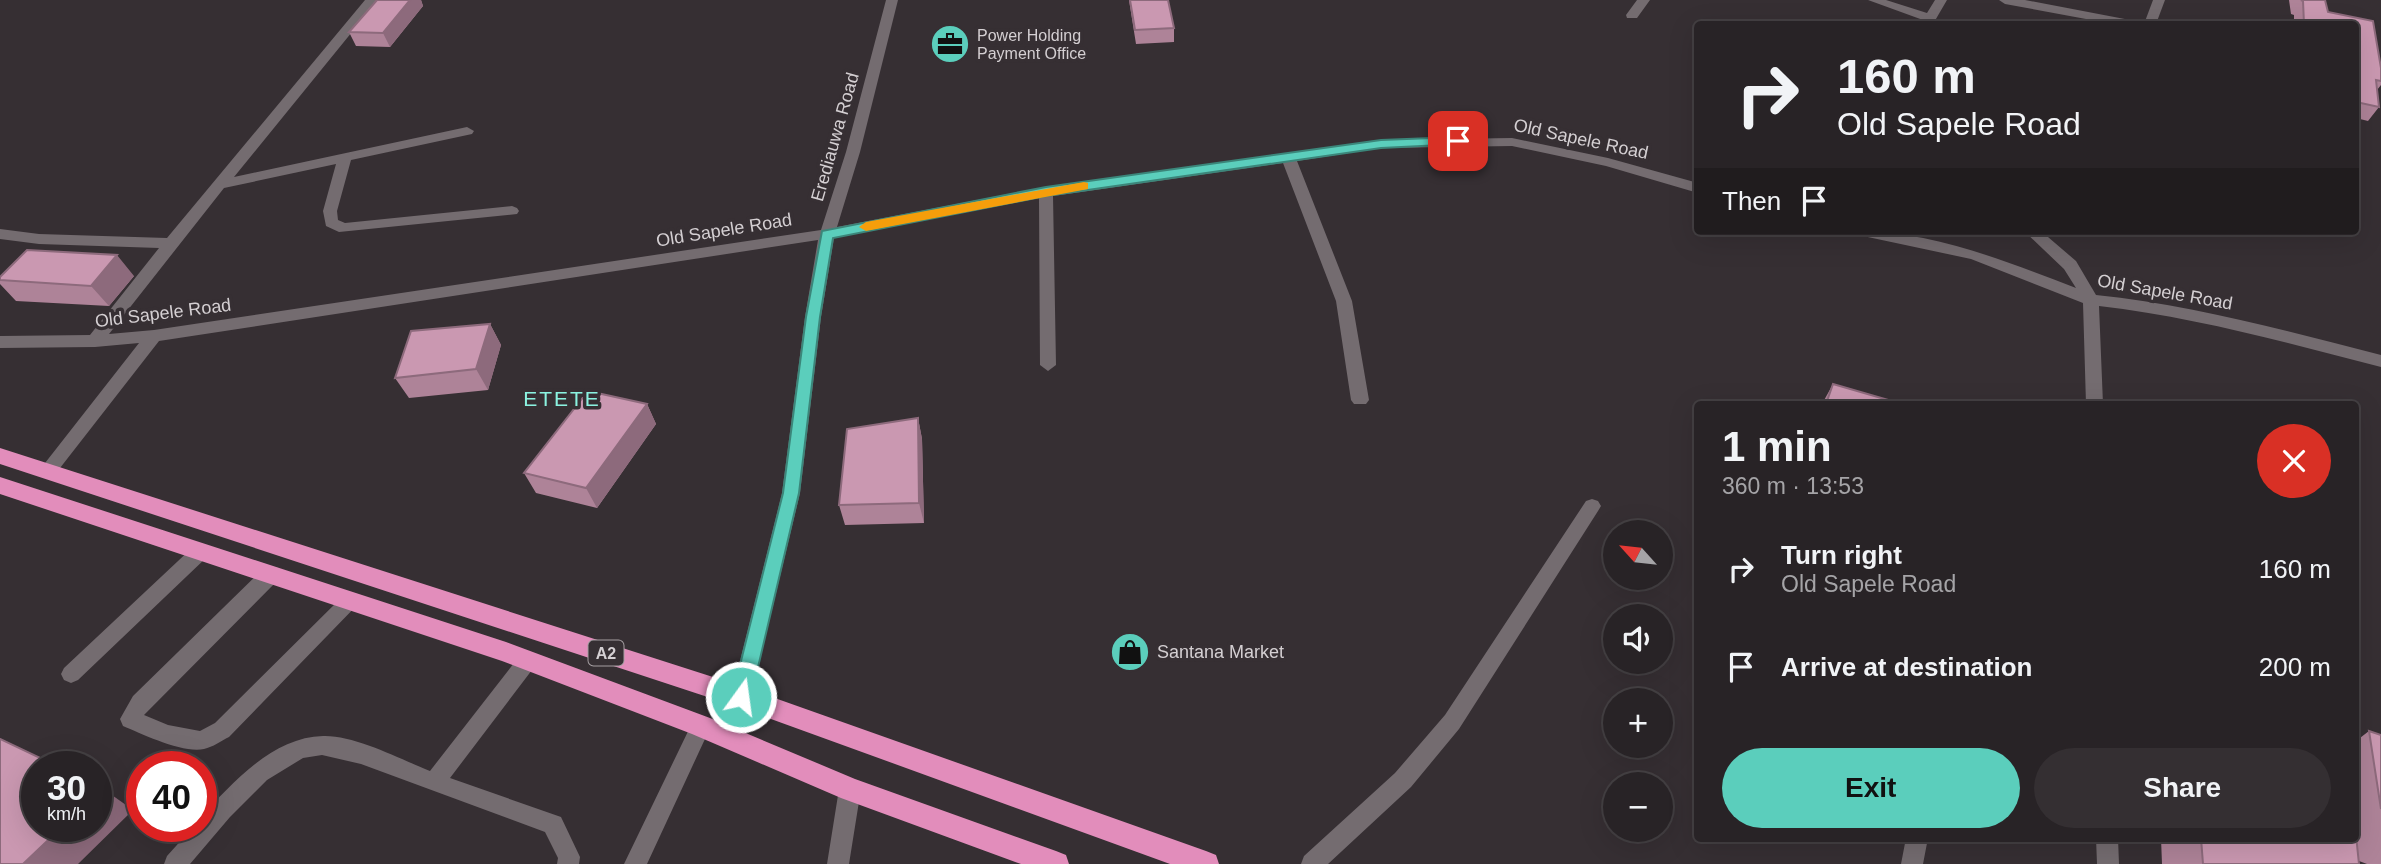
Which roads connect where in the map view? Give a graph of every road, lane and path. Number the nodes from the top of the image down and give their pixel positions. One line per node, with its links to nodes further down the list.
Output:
1 (372, 0): 16 (street)
2 (892, 0): 21 (street, Erediauwa Road)
3 (1644, 0): 8 (street)
4 (1874, 0): 9 (street)
5 (1941, 0): 10 (street)
6 (2005, 0): 11 (street)
7 (2159, 0): 12 (street)
8 (1632, 15)
9 (1926, 21)
10 (1930, 21)
11 (2114, 21)
12 (2151, 21)
13 (467, 131): 14 (street)
14 (345, 157): 16 (street); 19 (street)
15 (1288, 158): 17 (street, Old Sapele Road); 18 (street, Old Sapele Road); 31 (street)
16 (222, 184): 24 (street)
17 (1694, 187)
18 (1046, 192): 21 (street, Old Sapele Road); 30 (street)
19 (512, 211)
20 (0, 234): 24 (street)
21 (827, 234): 26 (street, Old Sapele Road); 42 (street, Erediauwa Road)
22 (1882, 235): 25 (street, Old Sapele Road)
23 (2036, 235): 25 (street)
24 (171, 243): 27 (street)
25 (2091, 300): 29 (street, Old Sapele Road); 32 (street)
26 (153, 336): 27 (street, Old Sapele Road); 34 (street)
27 (95, 341): 28 (street, Old Sapele Road)
28 (0, 342)
29 (2381, 361)
30 (1048, 365)
31 (1360, 400)
32 (2094, 401)
33 (0, 456): 34 (highway, A2)
34 (47, 472): 42 (highway, A2)
35 (0, 485): 37 (highway, A2)
36 (1592, 506): 54 (street)
37 (201, 551): 38 (highway, A2); 41 (street)
38 (271, 574): 39 (highway, A2); 39 (street)
39 (351, 601): 40 (highway, A2)
40 (527, 660): 43 (highway, A2); 44 (street)
41 (71, 674)
42 (741, 697): 53 (highway, A2)
43 (701, 726): 45 (highway, A2); 50 (street)
44 (435, 782): 48 (street); 49 (street)
45 (850, 789): 51 (street); 52 (highway, A2)
46 (1916, 842): 55 (street)
47 (2107, 842): 56 (street)
48 (175, 864)
49 (568, 864)
50 (635, 864)
51 (838, 864)
52 (1056, 864)
53 (1206, 864)
54 (1312, 864)
55 (1912, 864)
56 (2108, 864)

